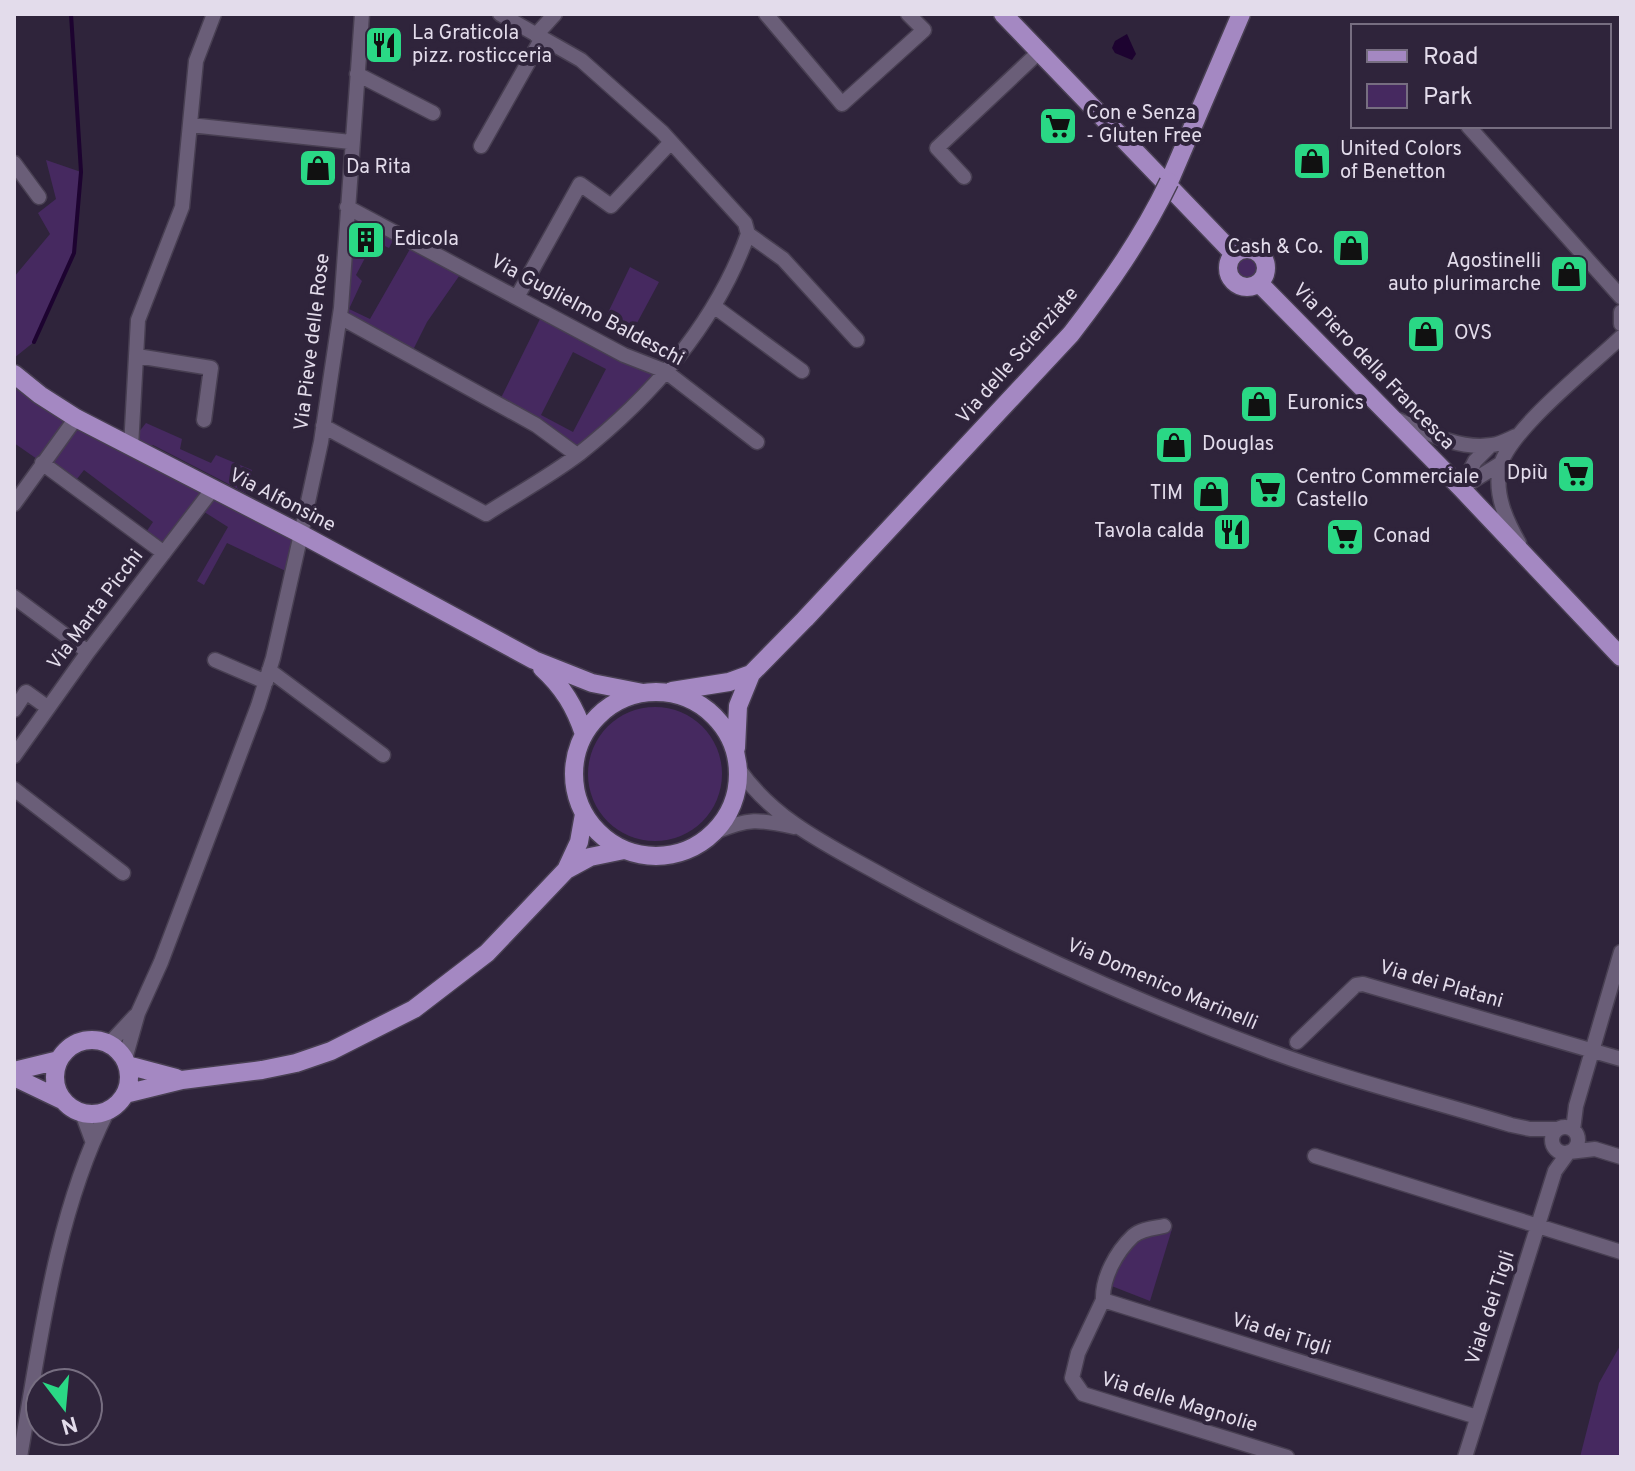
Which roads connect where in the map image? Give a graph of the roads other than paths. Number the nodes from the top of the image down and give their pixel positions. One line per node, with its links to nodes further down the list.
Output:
1 (214, 14): 13 (street)
2 (362, 14): 11 (street, Via Pieve delle Rose)
3 (500, 14): 9 (street)
4 (555, 14): 9 (street)
5 (766, 14): 6 (street)
6 (908, 14)
7 (1241, 14): 59 (main road, Via delle Scienziate, bridge)
8 (1008, 15): 10 (main road, Via Piero della Francesca)
9 (539, 36): 16 (street); 17 (street)
10 (1039, 52): 19 (street); 23 (main road, Via Piero della Francesca)
11 (357, 74): 12 (street); 15 (street, Via Pieve delle Rose)
12 (433, 113)
13 (190, 125): 15 (street); 33 (street)
14 (1470, 128): 26 (street)
15 (351, 142): 21 (street, Via Pieve delle Rose)
16 (671, 142): 22 (street); 25 (street)
17 (481, 146)
18 (14, 163): 20 (street)
19 (964, 177)
20 (39, 197)
21 (347, 207): 25 (street, Via Guglielmo Baldeschi); 29 (street, Via Pieve delle Rose)
22 (748, 234): 27 (street); 32 (street)
23 (1234, 254): 24 (main road, Via Piero della Francesca); 24 (main road, Via Piero della Francesca)
24 (1259, 283): 37 (main road, Via Piero della Francesca)
25 (517, 297): 34 (street, Via Guglielmo Baldeschi)
26 (1621, 297)
27 (715, 307): 34 (street); 35 (street)
28 (1621, 312): 30 (street)
29 (340, 317): 40 (street, Via Pieve delle Rose); 45 (street)
30 (1621, 324)
31 (1621, 337): 41 (street)
32 (857, 340)
33 (137, 356): 39 (street); 44 (street)
34 (665, 371): 42 (street, Via Guglielmo Baldeschi); 45 (street)
35 (802, 371)
36 (14, 374): 38 (main road, Via Alfonsine)
37 (1388, 415): 43 (street); 48 (main road, Via Piero della Francesca)
38 (76, 418): 44 (main road, Via Alfonsine); 46 (street)
39 (204, 420)
40 (323, 426): 45 (street); 51 (street, Via Pieve delle Rose)
41 (1516, 436): 43 (street); 47 (street)
42 (757, 442)
43 (1491, 445): 48 (street)
44 (131, 447): 49 (main road, Via Alfonsine)
45 (577, 455)
46 (42, 463): 50 (street); 52 (street)
47 (1500, 464): 48 (street); 53 (street)
48 (1461, 488): 53 (main road, Via Piero della Francesca)
49 (212, 490): 51 (main road, Via Alfonsine); 52 (street, Via Marta Picchi)
50 (14, 504)
51 (301, 534): 58 (main road, Via Alfonsine); 60 (street, Via Pieve delle Rose)
52 (164, 553): 55 (street, Via Marta Picchi)
53 (1530, 561): 56 (main road, Via Piero della Francesca)
54 (14, 597): 55 (street)
55 (88, 652): 62 (street, Via Marta Picchi)
56 (1621, 657)
57 (215, 660): 60 (street)
58 (534, 660): 61 (main road, Via Alfonsine); 64 (main road, Via Alfonsine)
59 (751, 674): 61 (main road); 67 (main road, Via delle Scienziate)
60 (268, 676): 65 (street); 76 (street, Via Pieve delle Rose)
61 (652, 693): 64 (main road); 67 (main road)
62 (47, 707): 63 (street); 66 (street, Via Marta Picchi)
63 (14, 710)
64 (584, 734): 69 (main road)
65 (383, 755)
66 (14, 756)
67 (737, 762): 70 (street); 71 (main road)
68 (14, 789): 74 (street)
69 (584, 814): 72 (main road); 73 (main road)
70 (798, 828): 71 (street); 89 (street, Via Domenico Marinelli)
71 (715, 832): 72 (main road)
72 (624, 850): 73 (main road)
73 (566, 870): 84 (main road)
74 (123, 873)
75 (1621, 952): 79 (street, Viale dei Tigli)
76 (138, 1013): 78 (street, Via Pieve delle Rose); 82 (street, Via Pieve delle Rose)
77 (1297, 1042): 79 (street, Via dei Platani)
78 (109, 1044): 81 (main road); 82 (main road)
79 (1593, 1050): 80 (street); 90 (street, Viale dei Tigli)
80 (1621, 1059)
81 (59, 1060): 83 (main road); 86 (main road)
82 (126, 1062): 84 (main road); 85 (main road)
83 (14, 1074): 86 (main road)
84 (182, 1080): 85 (main road)
85 (125, 1094): 87 (main road)
86 (62, 1100): 88 (main road)
87 (107, 1112): 88 (main road); 91 (street)
88 (82, 1113): 91 (street)
89 (1530, 1129): 90 (street, Via Domenico Marinelli); 92 (street, Via Domenico Marinelli)
90 (1568, 1130): 92 (street, Viale dei Tigli); 92 (street, Viale dei Tigli); 93 (street)
91 (92, 1140): 101 (street)
92 (1561, 1149): 93 (street); 97 (street, Viale dei Tigli)
93 (1595, 1149): 95 (street)
94 (1315, 1156): 97 (street)
95 (1621, 1157)
96 (1164, 1226): 99 (street)
97 (1537, 1226): 98 (street); 100 (street, Viale dei Tigli)
98 (1621, 1252)
99 (1103, 1300): 100 (street, Via dei Tigli); 102 (street, Via delle Magnolie)
100 (1477, 1417): 103 (street, Viale dei Tigli)
101 (20, 1457)
102 (1287, 1457)
103 (1465, 1457)

